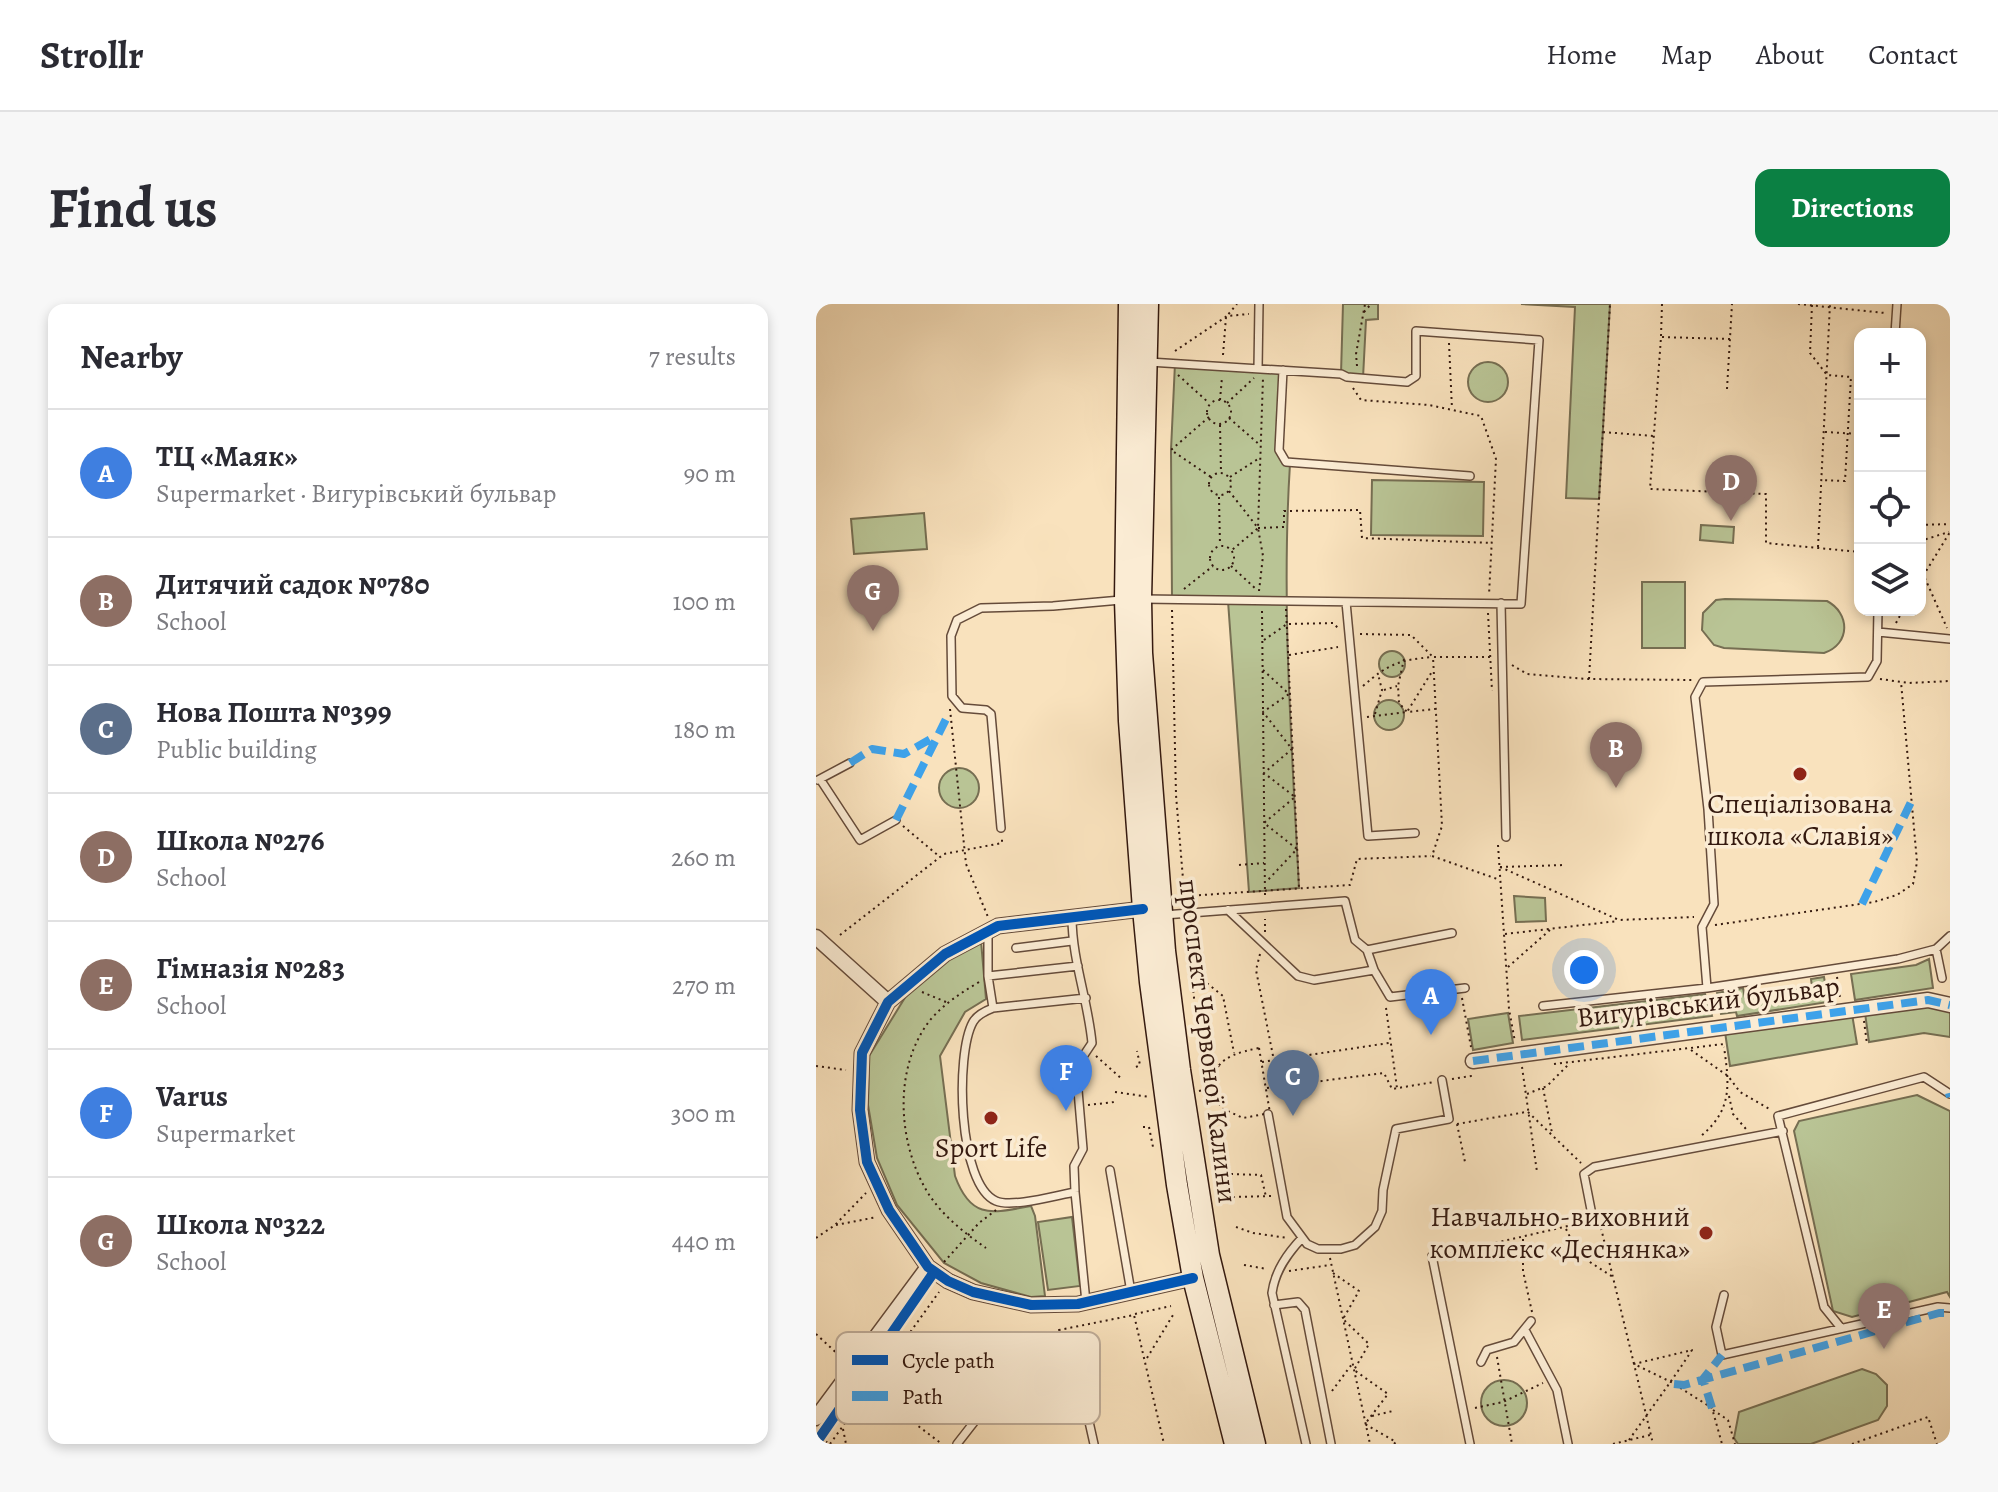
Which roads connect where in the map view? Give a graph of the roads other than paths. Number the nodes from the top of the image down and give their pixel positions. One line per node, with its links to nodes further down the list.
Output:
1 (1129, 304): 8 (main road, проспект Червоної Калини)
2 (1148, 304): 4 (main road, проспект Червоної Калини)
3 (1259, 304): 5 (lane)
4 (1147, 362): 5 (lane); 8 (main road, проспект Червоної Калини)
5 (1261, 369): 6 (lane)
6 (1283, 370): 7 (lane); 10 (lane)
7 (1470, 476)
8 (1133, 599): 9 (lane); 17 (lane); 21 (main road, проспект Червоної Калини)
9 (1346, 602): 10 (lane); 18 (lane)
10 (1501, 603): 19 (lane)
11 (1878, 616): 12 (lane)
12 (1878, 632): 13 (lane); 36 (lane)
13 (1950, 637)
14 (850, 763): 15 (lane)
15 (818, 780): 16 (lane)
16 (896, 820)
17 (1001, 828)
18 (1415, 833)
19 (1506, 837)
20 (1228, 910): 21 (lane); 30 (lane); 32 (lane)
21 (1152, 912): 22 (street, проспект Червоної Калини); 53 (main road, проспект Червоної Калини); 71 (main road, проспект Червоної Калини)
22 (1072, 917): 23 (street, проспект Червоної Калини); 27 (lane)
23 (989, 926): 33 (lane); 38 (street, проспект Червоної Калини)
24 (1452, 933): 30 (lane)
25 (1950, 936): 29 (lane)
26 (816, 937): 38 (street)
27 (1072, 941): 28 (lane); 31 (lane)
28 (1016, 948)
29 (1936, 949): 34 (lane); 36 (lane, Вигурівський бульвар)
30 (1367, 950): 32 (lane)
31 (1078, 966): 33 (lane); 37 (lane)
32 (1374, 970): 35 (lane)
33 (988, 976): 41 (lane)
34 (1942, 978)
35 (1462, 988)
36 (1707, 988): 40 (lane, Вигурівський бульвар)
37 (1086, 998): 41 (lane); 48 (lane)
38 (888, 1002): 52 (street, проспект Червоної Калини)
39 (1950, 1005): 42 (street, Вигурівський бульвар)
40 (1543, 1006)
41 (993, 1008): 48 (lane)
42 (1473, 1061)
43 (1442, 1080): 50 (lane)
44 (1950, 1094): 46 (lane)
45 (1268, 1114): 50 (lane)
46 (1783, 1131): 49 (lane); 60 (lane)
47 (1110, 1170): 54 (lane)
48 (1075, 1192): 56 (lane)
49 (1590, 1221)
50 (1302, 1238): 57 (lane)
51 (1432, 1256): 74 (lane)
52 (928, 1267): 56 (street, проспект Червоної Калини); 62 (street)
53 (1193, 1278): 54 (street, проспект Червоної Калини); 70 (main road, проспект Червоної Калини)
54 (1131, 1292): 56 (street, проспект Червоної Калини)
55 (1724, 1295): 60 (lane)
56 (1086, 1302)
57 (1274, 1305): 72 (lane); 73 (lane)
58 (1950, 1308): 60 (lane)
59 (1531, 1321): 61 (lane)
60 (1841, 1328)
61 (1525, 1330): 63 (lane); 75 (lane)
62 (880, 1332)
63 (1481, 1362)
64 (836, 1391): 65 (street)
65 (816, 1418)
66 (973, 1424): 68 (lane)
67 (1090, 1424): 69 (lane)
68 (957, 1444)
69 (1094, 1444)
70 (1235, 1444)
71 (1255, 1444)
72 (1306, 1444)
73 (1331, 1444)
74 (1470, 1444)
75 (1568, 1444)

